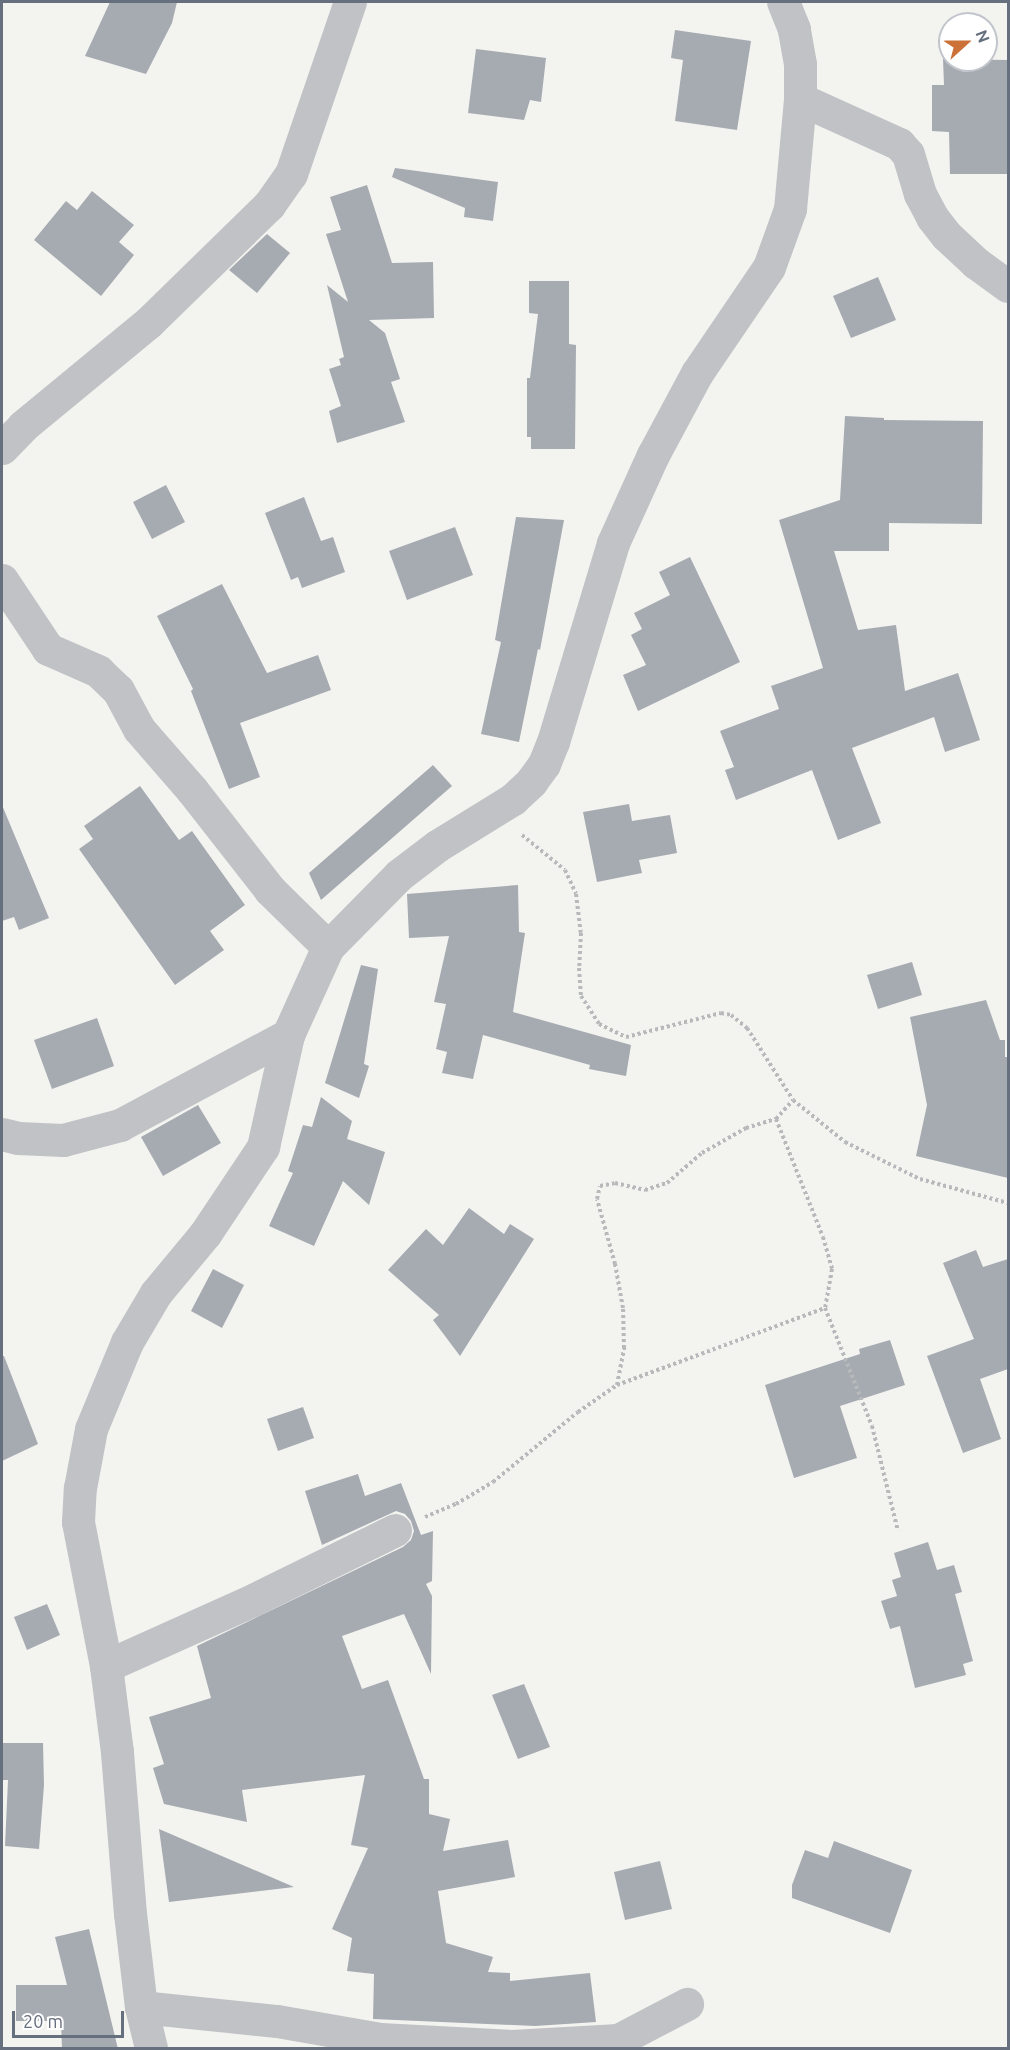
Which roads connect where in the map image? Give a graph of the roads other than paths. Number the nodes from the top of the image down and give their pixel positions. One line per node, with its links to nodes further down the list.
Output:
1 (350, 2): 5 (street)
2 (783, 2): 3 (street)
3 (800, 99): 4 (street); 7 (street)
4 (1008, 286)
5 (2, 448)
6 (2, 580): 7 (street)
7 (328, 947): 8 (street)
8 (288, 1035): 9 (street); 11 (street)
9 (2, 1134)
10 (394, 1530): 11 (street)
11 (106, 1666): 13 (street)
12 (687, 2004): 13 (street)
13 (141, 2007): 14 (street)
14 (151, 2049)

